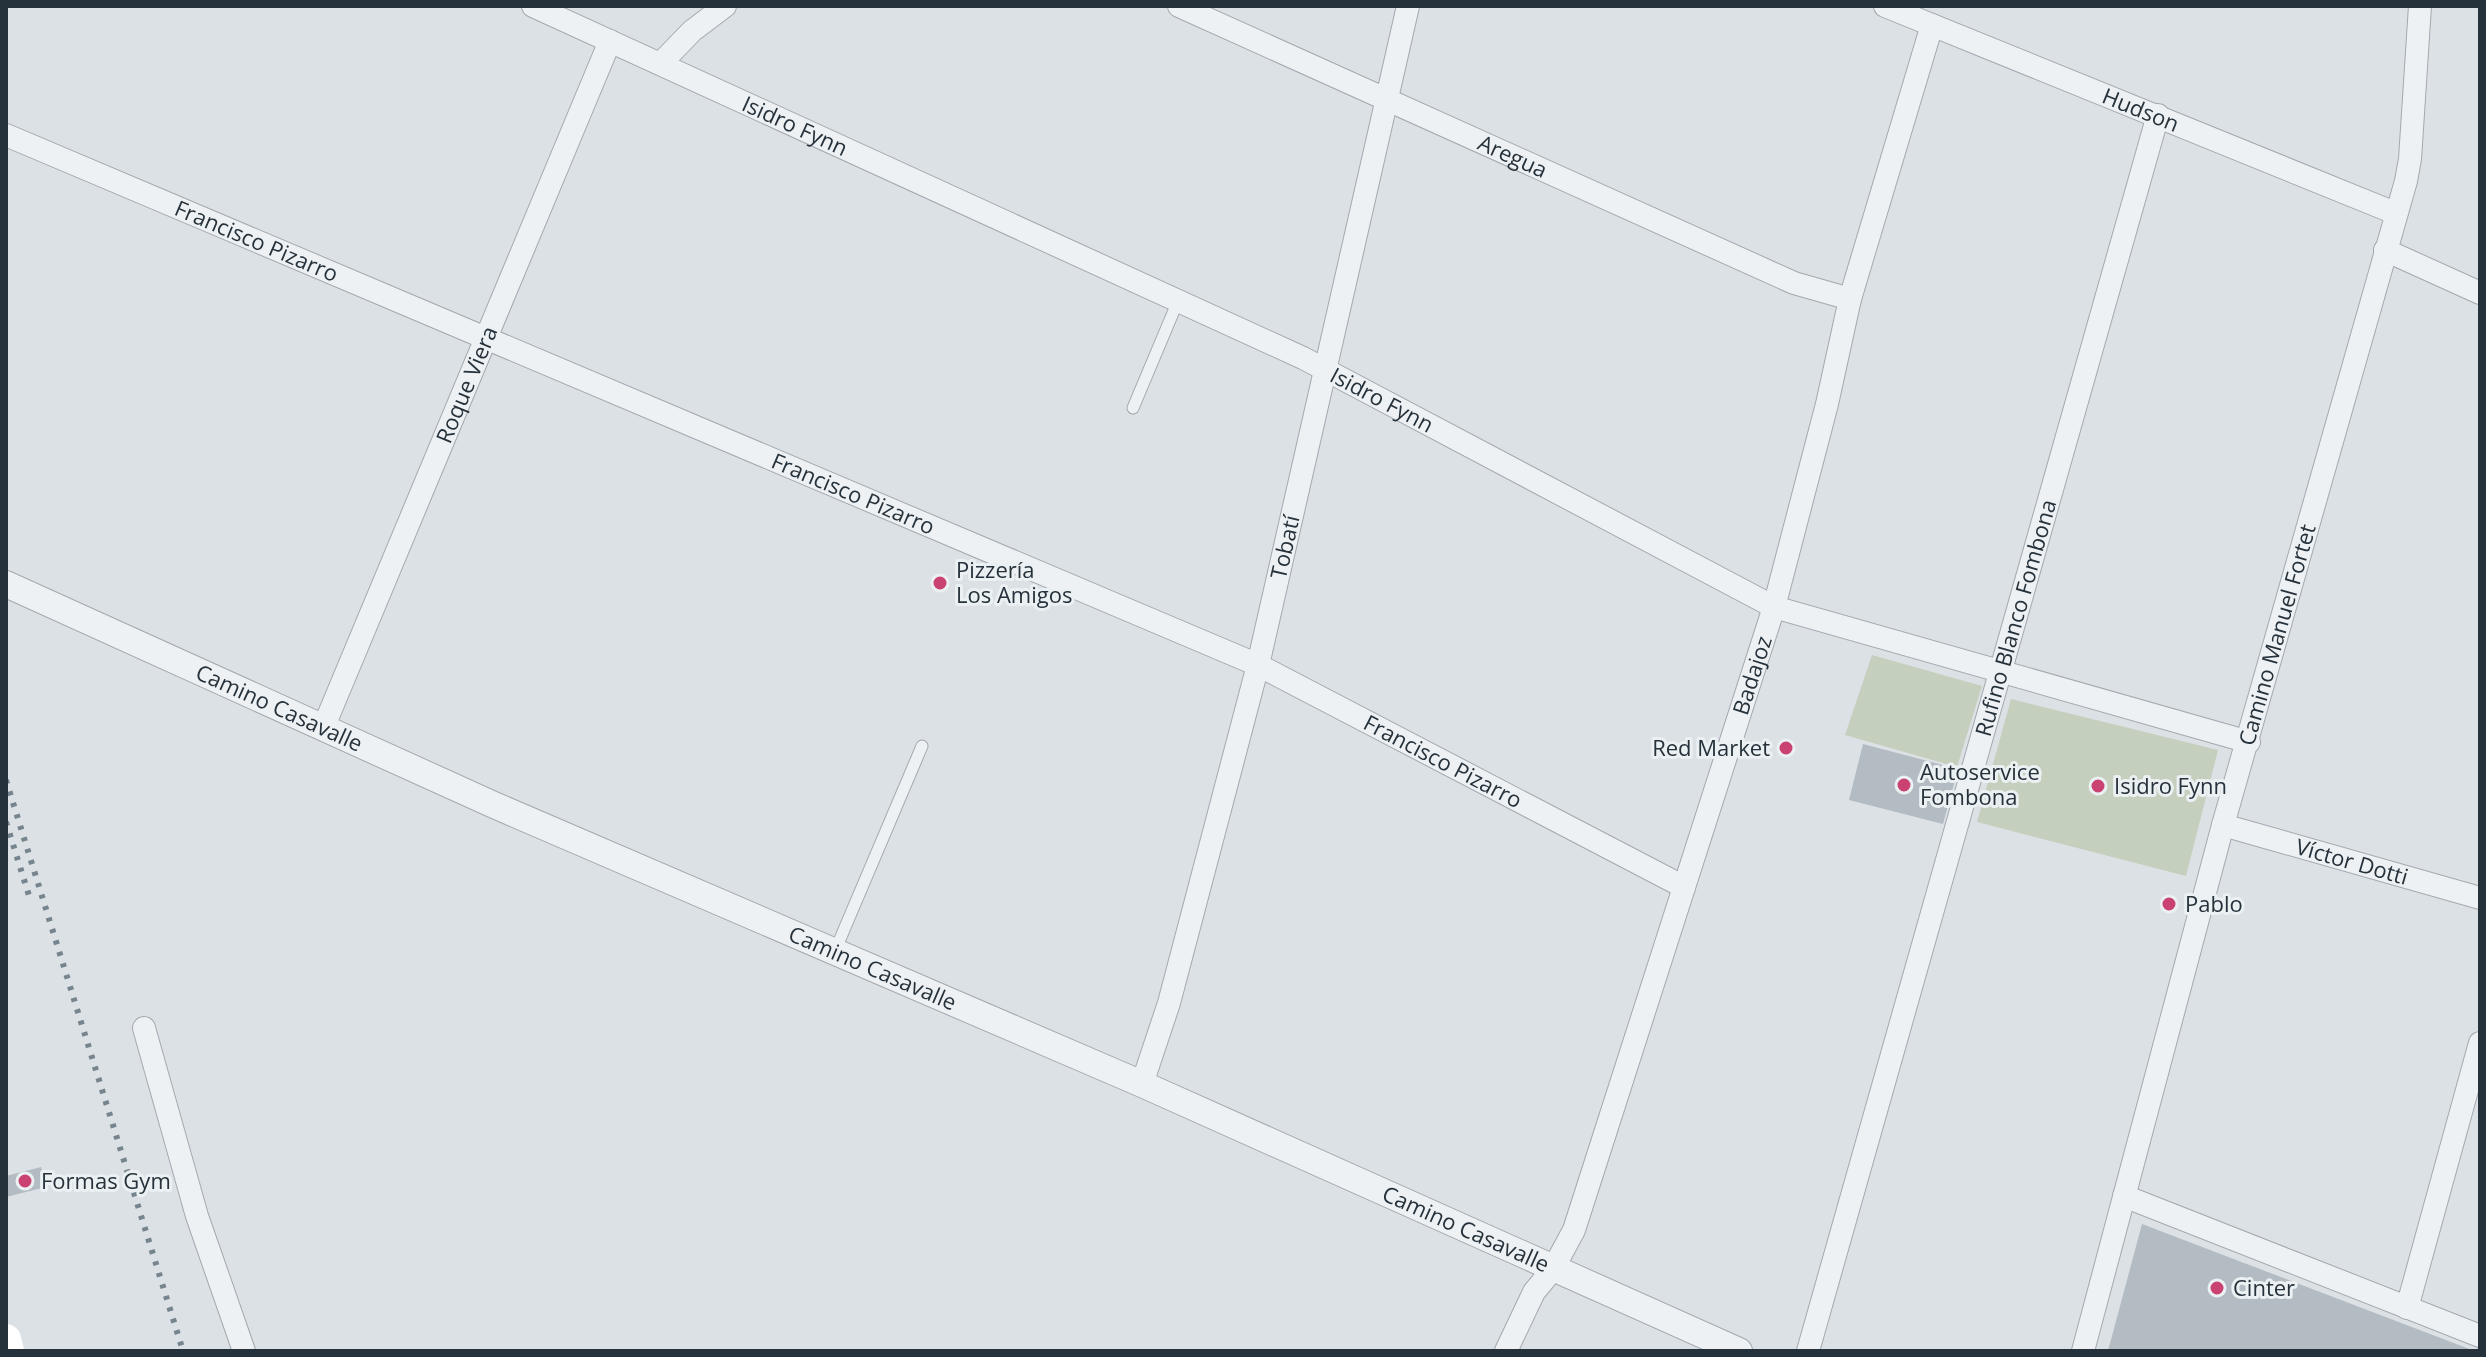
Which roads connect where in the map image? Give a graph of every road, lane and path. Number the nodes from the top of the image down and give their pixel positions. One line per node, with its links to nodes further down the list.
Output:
1 (533, 6): 7 (street, Isidro Fynn)
2 (725, 6): 10 (street)
3 (1179, 6): 11 (street, Aregua)
4 (1408, 6): 11 (street, Tobatí)
5 (1885, 6): 8 (street, Hudson)
6 (2420, 6): 14 (street, Camino Manuel Fortet)
7 (570, 15): 9 (street, Isidro Fynn)
8 (1932, 25): 12 (street, Hudson); 17 (street, Badajoz)
9 (610, 41): 10 (street, Isidro Fynn); 19 (street, Roque Viera)
10 (661, 63): 18 (street, Isidro Fynn)
11 (1385, 98): 17 (street, Aregua); 20 (street, Tobatí)
12 (2158, 115): 14 (street, Hudson); 25 (street, Rufino Blanco Fombona)
13 (6, 135): 19 (street, Francisco Pizarro)
14 (2395, 213): 15 (street, Camino Manuel Fortet)
15 (2385, 250): 16 (street); 27 (street, Camino Manuel Fortet)
16 (2480, 293)
17 (1850, 299): 23 (street, Badajoz)
18 (1178, 301): 20 (street, Isidro Fynn); 21 (lane)
19 (485, 337): 24 (street, Francisco Pizarro); 26 (street, Roque Viera)
20 (1325, 370): 23 (street, Isidro Fynn); 24 (street, Tobatí)
21 (1133, 408)
22 (6, 584): 26 (street, Camino Casavalle)
23 (1774, 607): 25 (street, Isidro Fynn); 30 (street, Badajoz)
24 (1258, 665): 30 (street, Francisco Pizarro); 35 (street, Tobatí)
25 (1999, 672): 27 (street, Isidro Fynn); 45 (street, Rufino Blanco Fombona)
26 (324, 726): 32 (street, Camino Casavalle)
27 (2249, 742): 29 (street, Camino Manuel Fortet)
28 (922, 746): 32 (lane)
29 (2223, 825): 31 (street, Víctor Dotti); 36 (street, Camino Manuel Fortet)
30 (1684, 887): 37 (street, Badajoz)
31 (2480, 898)
32 (835, 951): 35 (street, Camino Casavalle)
33 (144, 1028): 42 (street)
34 (2480, 1043): 38 (street)
35 (1142, 1084): 37 (street, Camino Casavalle)
36 (2124, 1196): 38 (street); 46 (street, Camino Manuel Fortet)
37 (1553, 1269): 43 (street, Badajoz); 44 (street, Camino Casavalle)
38 (2407, 1308): 39 (street)
39 (2480, 1336)
40 (6, 1339): 41 (main road)
41 (9, 1351)
42 (244, 1351)
43 (1506, 1351)
44 (1739, 1351)
45 (1808, 1351)
46 (2083, 1351)

